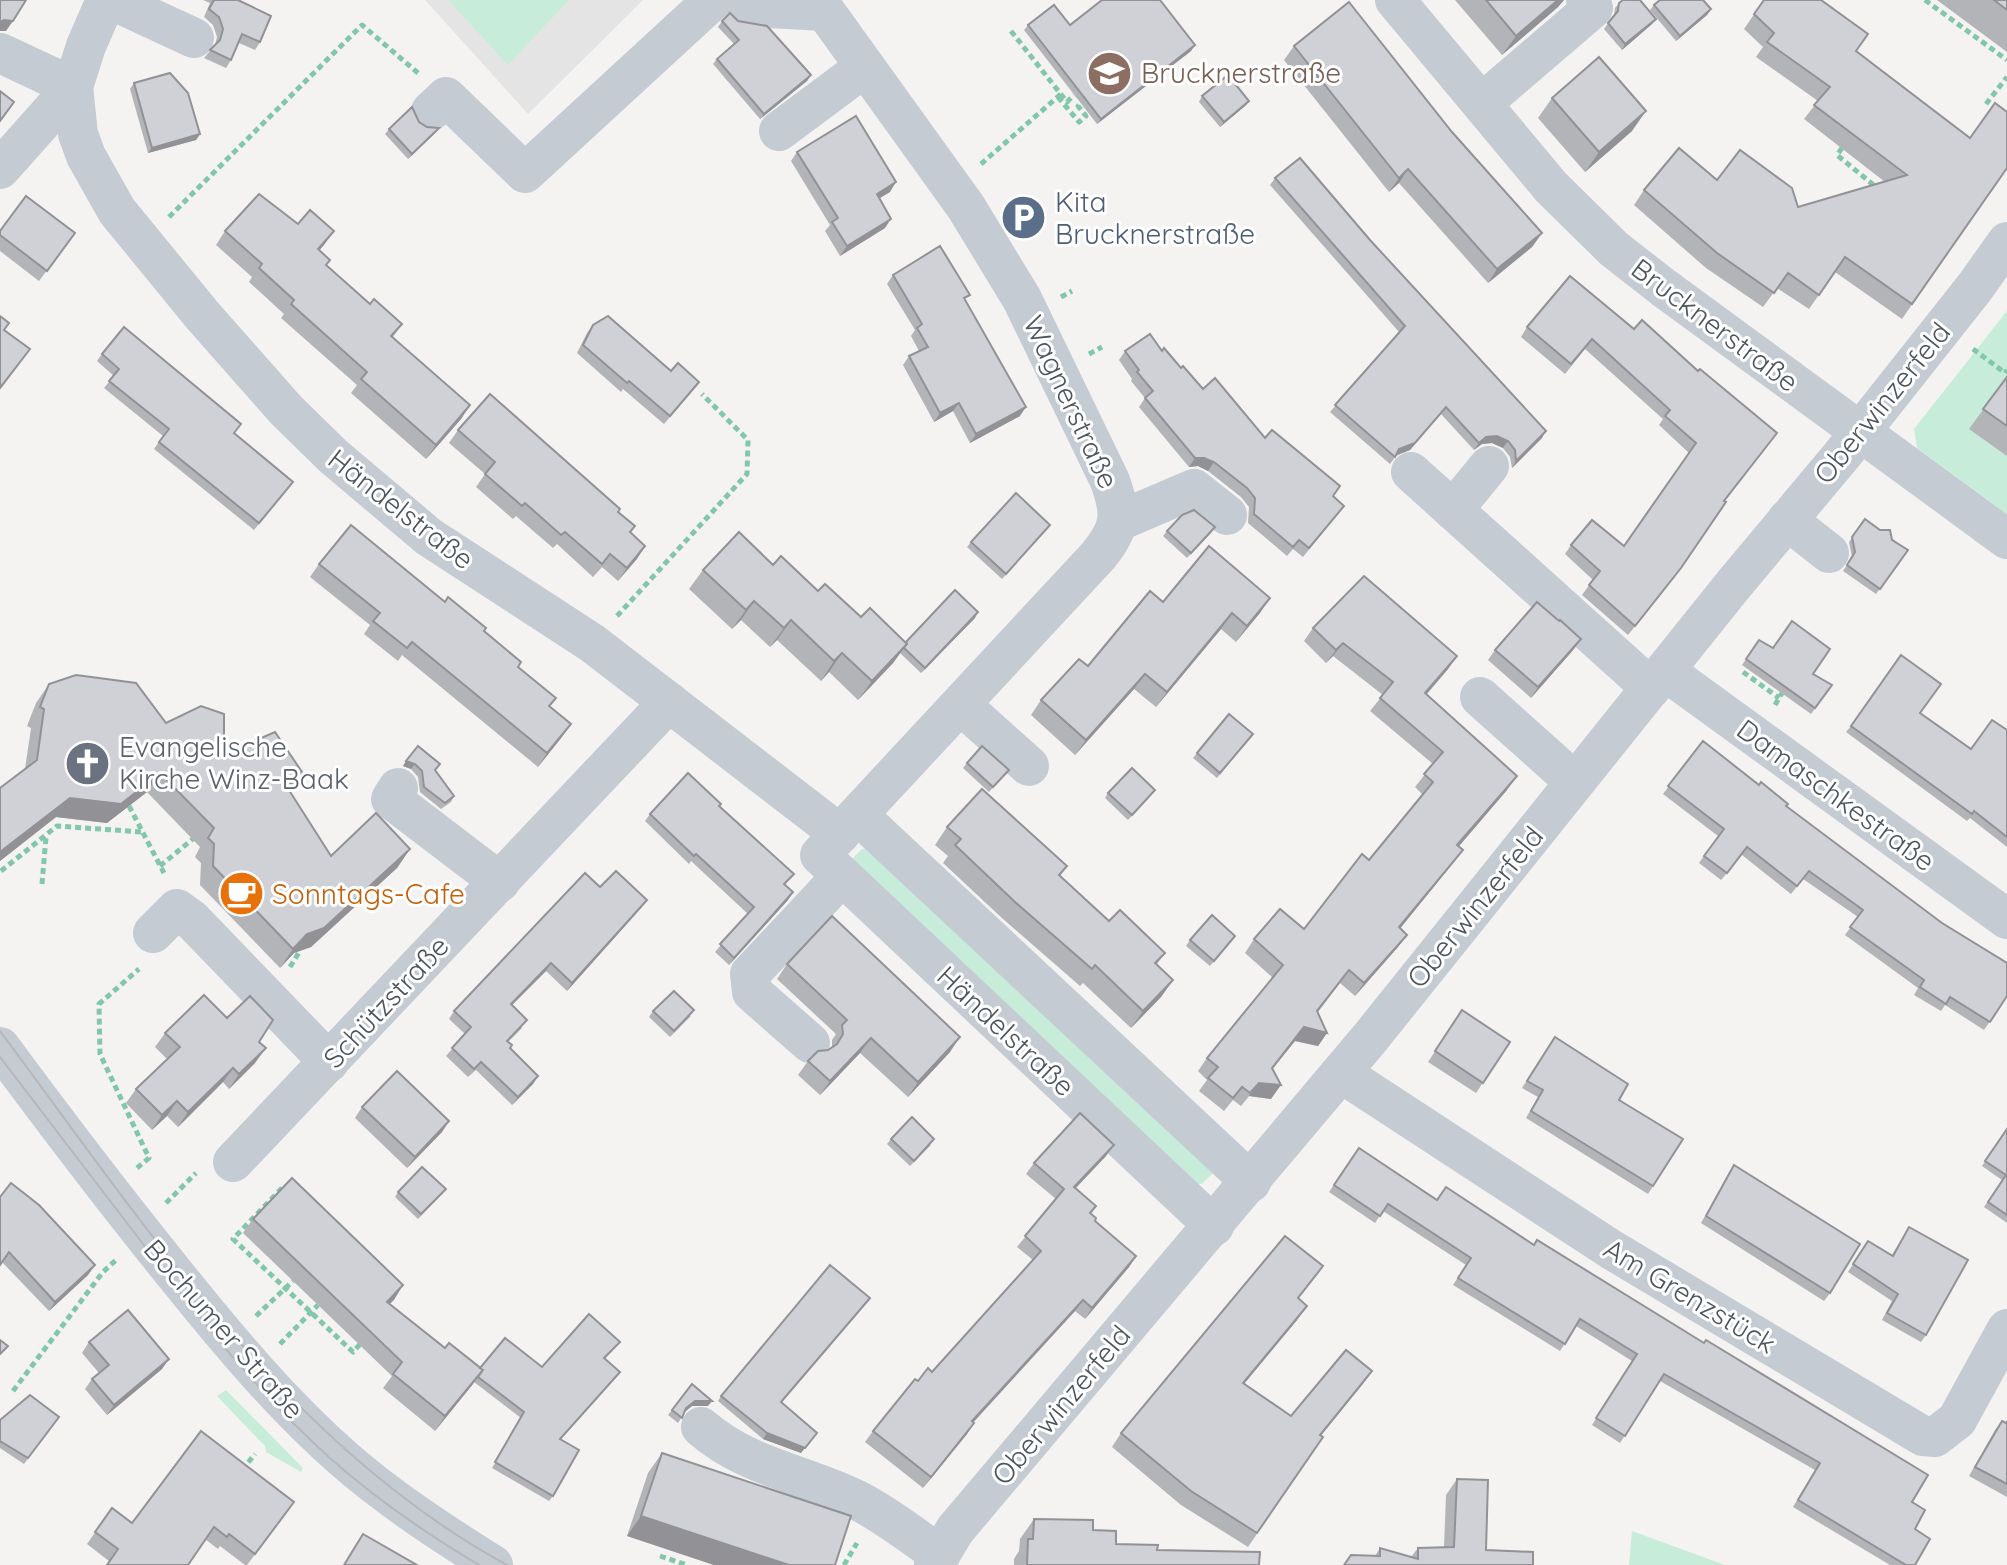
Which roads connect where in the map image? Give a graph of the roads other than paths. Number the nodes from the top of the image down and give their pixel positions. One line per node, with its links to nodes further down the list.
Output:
1 (109, 0): 2 (street); 10 (street)
2 (165, 0)
3 (1395, 0): 11 (street, Brucknerstraße)
4 (1586, 0): 11 (street)
5 (729, 4): 6 (street); 12 (street)
6 (822, 4): 8 (street, Wagnerstraße)
7 (0, 53): 10 (street)
8 (865, 67): 13 (street); 22 (street, Wagnerstraße)
9 (0, 77): 10 (street)
10 (63, 99): 14 (street); 27 (street, Händelstraße)
11 (1482, 103): 16 (street, Brucknerstraße)
12 (439, 104)
13 (779, 131)
14 (0, 169)
15 (2007, 242): 16 (street, Oberwinzerfeld)
16 (1859, 431): 21 (street, Oberwinzerfeld); 23 (street, Brucknerstraße)
17 (1489, 466): 19 (street)
18 (1411, 472): 19 (street, Damaschkestraße)
19 (1453, 510): 25 (street, Damaschkestraße)
20 (1227, 515): 22 (street)
21 (1787, 520): 24 (street); 25 (street, Oberwinzerfeld)
22 (1119, 521): 28 (street, Wagnerstraße)
23 (2007, 539)
24 (1829, 553)
25 (1658, 680): 30 (street, Oberwinzerfeld); 35 (street, Damaschkestraße)
26 (1480, 697): 30 (street)
27 (669, 702): 32 (street, Händelstraße); 34 (street, Schützstraße)
28 (961, 705): 29 (street); 32 (street, Wagnerstraße)
29 (1029, 766)
30 (1575, 782): 40 (street, Oberwinzerfeld)
31 (398, 788): 34 (street)
32 (849, 824): 33 (street, Händelstraße); 42 (street, Händelstraße)
33 (841, 877): 37 (street); 43 (street, Händelstraße)
34 (500, 882): 39 (street, Schützstraße)
35 (2007, 919)
36 (147, 950): 39 (street)
37 (810, 1043)
38 (0, 1047): 47 (street, Bochumer Straße)
39 (329, 1062): 41 (street, Schützstraße)
40 (1341, 1073): 42 (street, Oberwinzerfeld); 44 (street, Am Grenzstück)
41 (219, 1163)
42 (1251, 1182): 43 (street, Oberwinzerfeld)
43 (1214, 1226): 46 (street, Oberwinzerfeld)
44 (2007, 1329)
45 (701, 1427): 46 (street)
46 (937, 1560)
47 (493, 1565)

